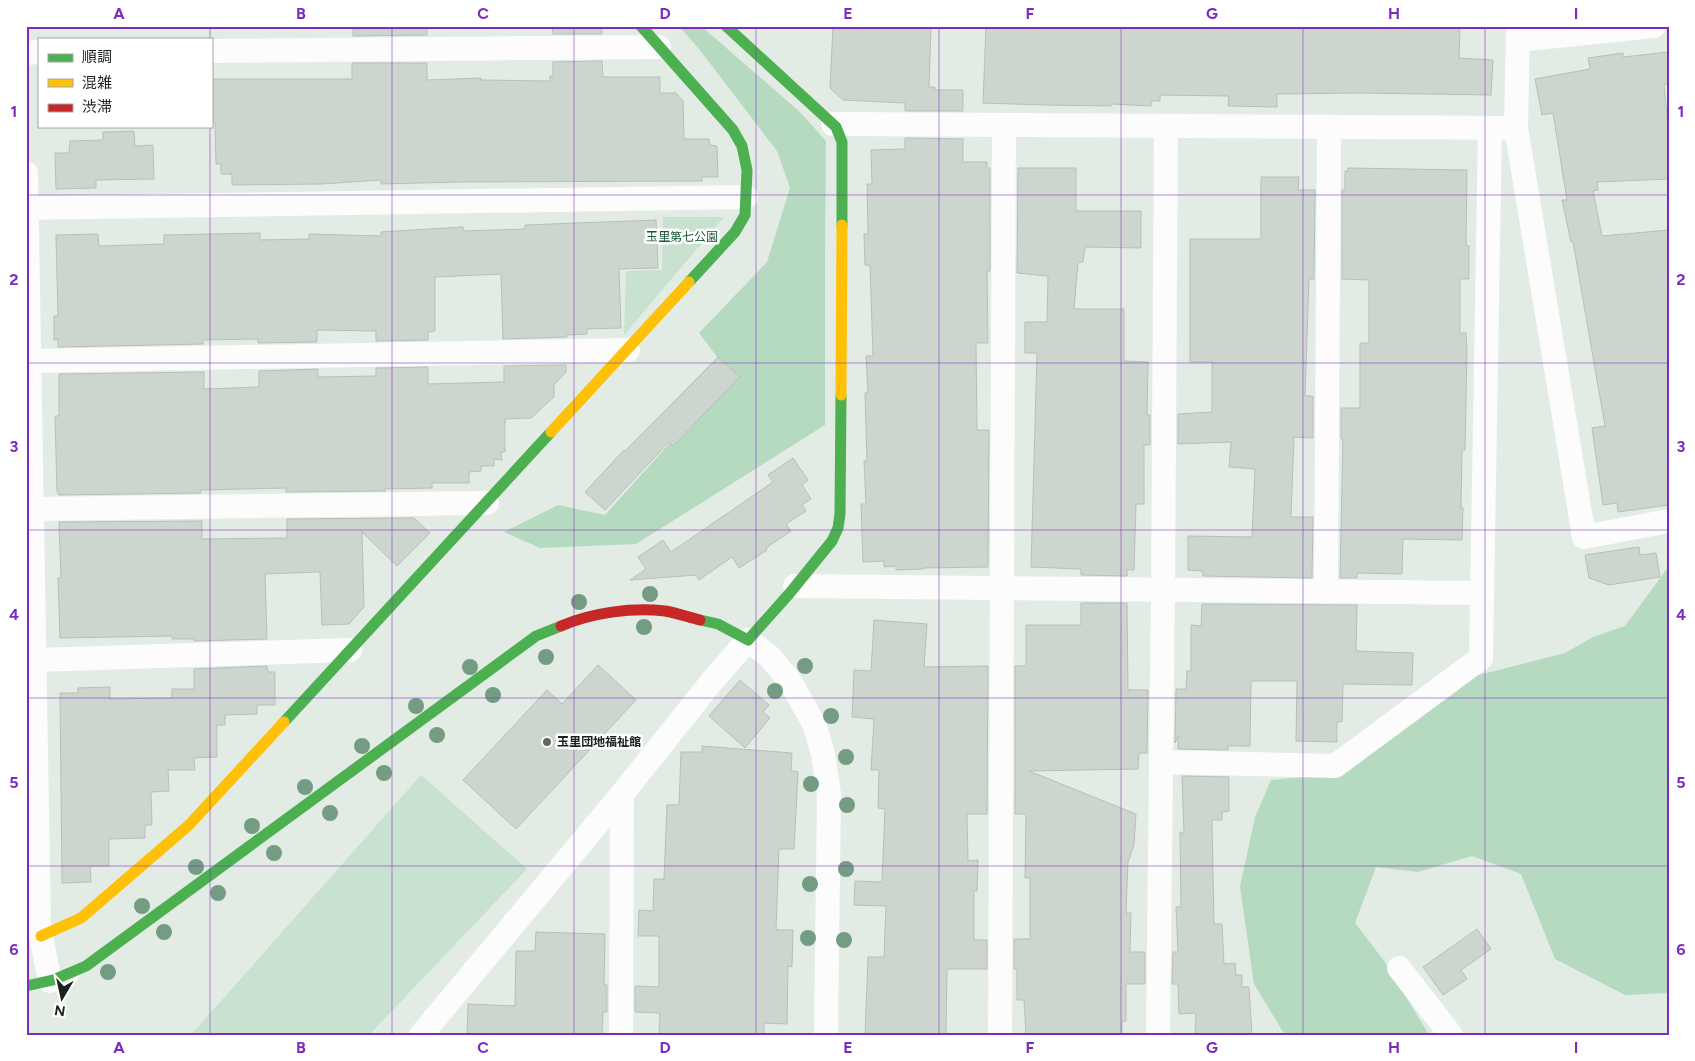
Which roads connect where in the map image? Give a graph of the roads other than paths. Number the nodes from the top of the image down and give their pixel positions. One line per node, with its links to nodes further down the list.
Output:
1 (641, 26): 5 (street)
2 (726, 26): 7 (street)
3 (1654, 26): 4 (street)
4 (1518, 33): 12 (street)
5 (659, 47): 6 (street); 14 (street)
6 (212, 51)
7 (833, 124): 8 (street); 22 (street)
8 (1004, 125): 9 (street); 23 (street)
9 (1166, 126): 10 (street); 24 (street)
10 (1329, 127): 11 (street); 25 (street)
11 (1490, 128): 12 (street); 26 (street)
12 (1516, 128): 21 (street)
13 (26, 173): 15 (street)
14 (746, 197): 15 (street); 16 (street)
15 (27, 208): 17 (street)
16 (628, 350): 17 (street); 19 (street)
17 (30, 360): 18 (street)
18 (29, 451): 20 (street)
19 (486, 503): 20 (street); 28 (street)
20 (32, 509): 29 (street)
21 (1669, 521)
22 (795, 586): 23 (street); 27 (street)
23 (1002, 588): 24 (street); 39 (street)
24 (1163, 590): 25 (street); 30 (street)
25 (1326, 592): 26 (street)
26 (1482, 593): 30 (street)
27 (748, 640): 31 (street); 34 (street); 38 (street)
28 (350, 650): 29 (street); 32 (street)
29 (35, 660): 32 (street)
30 (1161, 762): 40 (street)
31 (622, 794): 36 (street); 37 (street)
32 (41, 936): 34 (street)
33 (1399, 968): 41 (street)
34 (50, 981): 35 (street)
35 (26, 986)
36 (427, 1031)
37 (621, 1035)
38 (826, 1035)
39 (1000, 1035)
40 (1158, 1035)
41 (1451, 1035)

